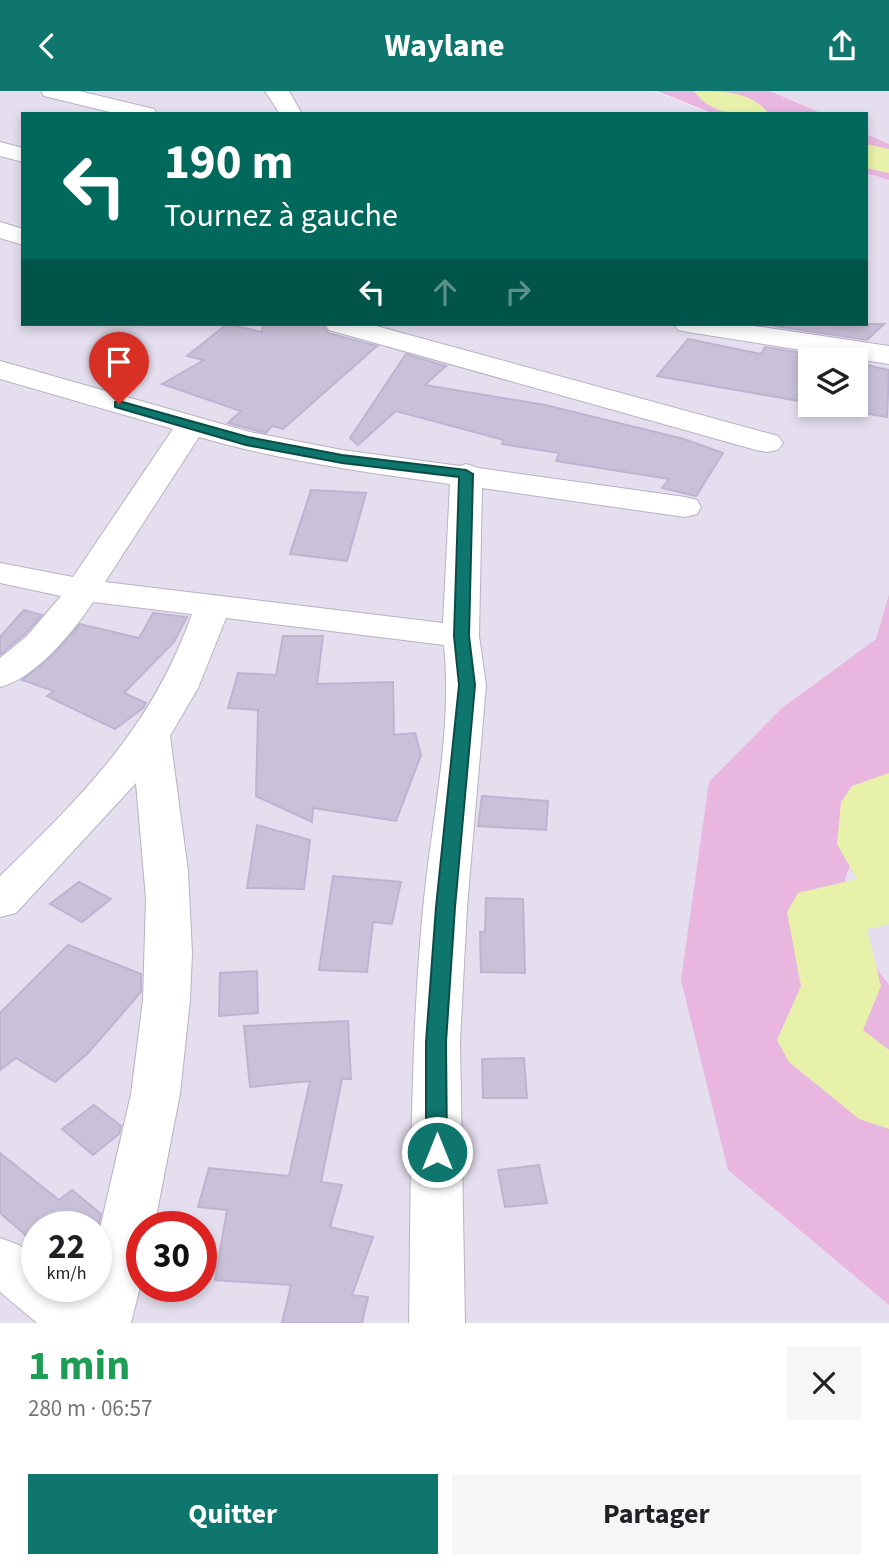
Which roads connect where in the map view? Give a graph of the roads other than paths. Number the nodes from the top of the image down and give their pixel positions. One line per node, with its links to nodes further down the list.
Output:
1 (52, 91): 3 (street)
2 (276, 91): 4 (street)
3 (138, 112)
4 (290, 112)
5 (0, 149): 6 (street)
6 (21, 154)
7 (0, 230): 8 (street)
8 (21, 236)
9 (346, 326): 14 (street)
10 (701, 326): 11 (street)
11 (889, 355)
12 (0, 370): 13 (street)
13 (191, 425): 15 (street); 18 (street)
14 (767, 443)
15 (466, 474): 16 (street); 20 (street)
16 (685, 507)
17 (0, 573): 18 (street)
18 (83, 590): 19 (street); 21 (street)
19 (213, 604): 20 (street); 22 (street)
20 (461, 636): 27 (street)
21 (0, 676)
22 (150, 736): 23 (street); 26 (street)
23 (0, 902)
24 (0, 1261): 25 (street)
25 (78, 1323)
26 (103, 1323)
27 (437, 1323)

